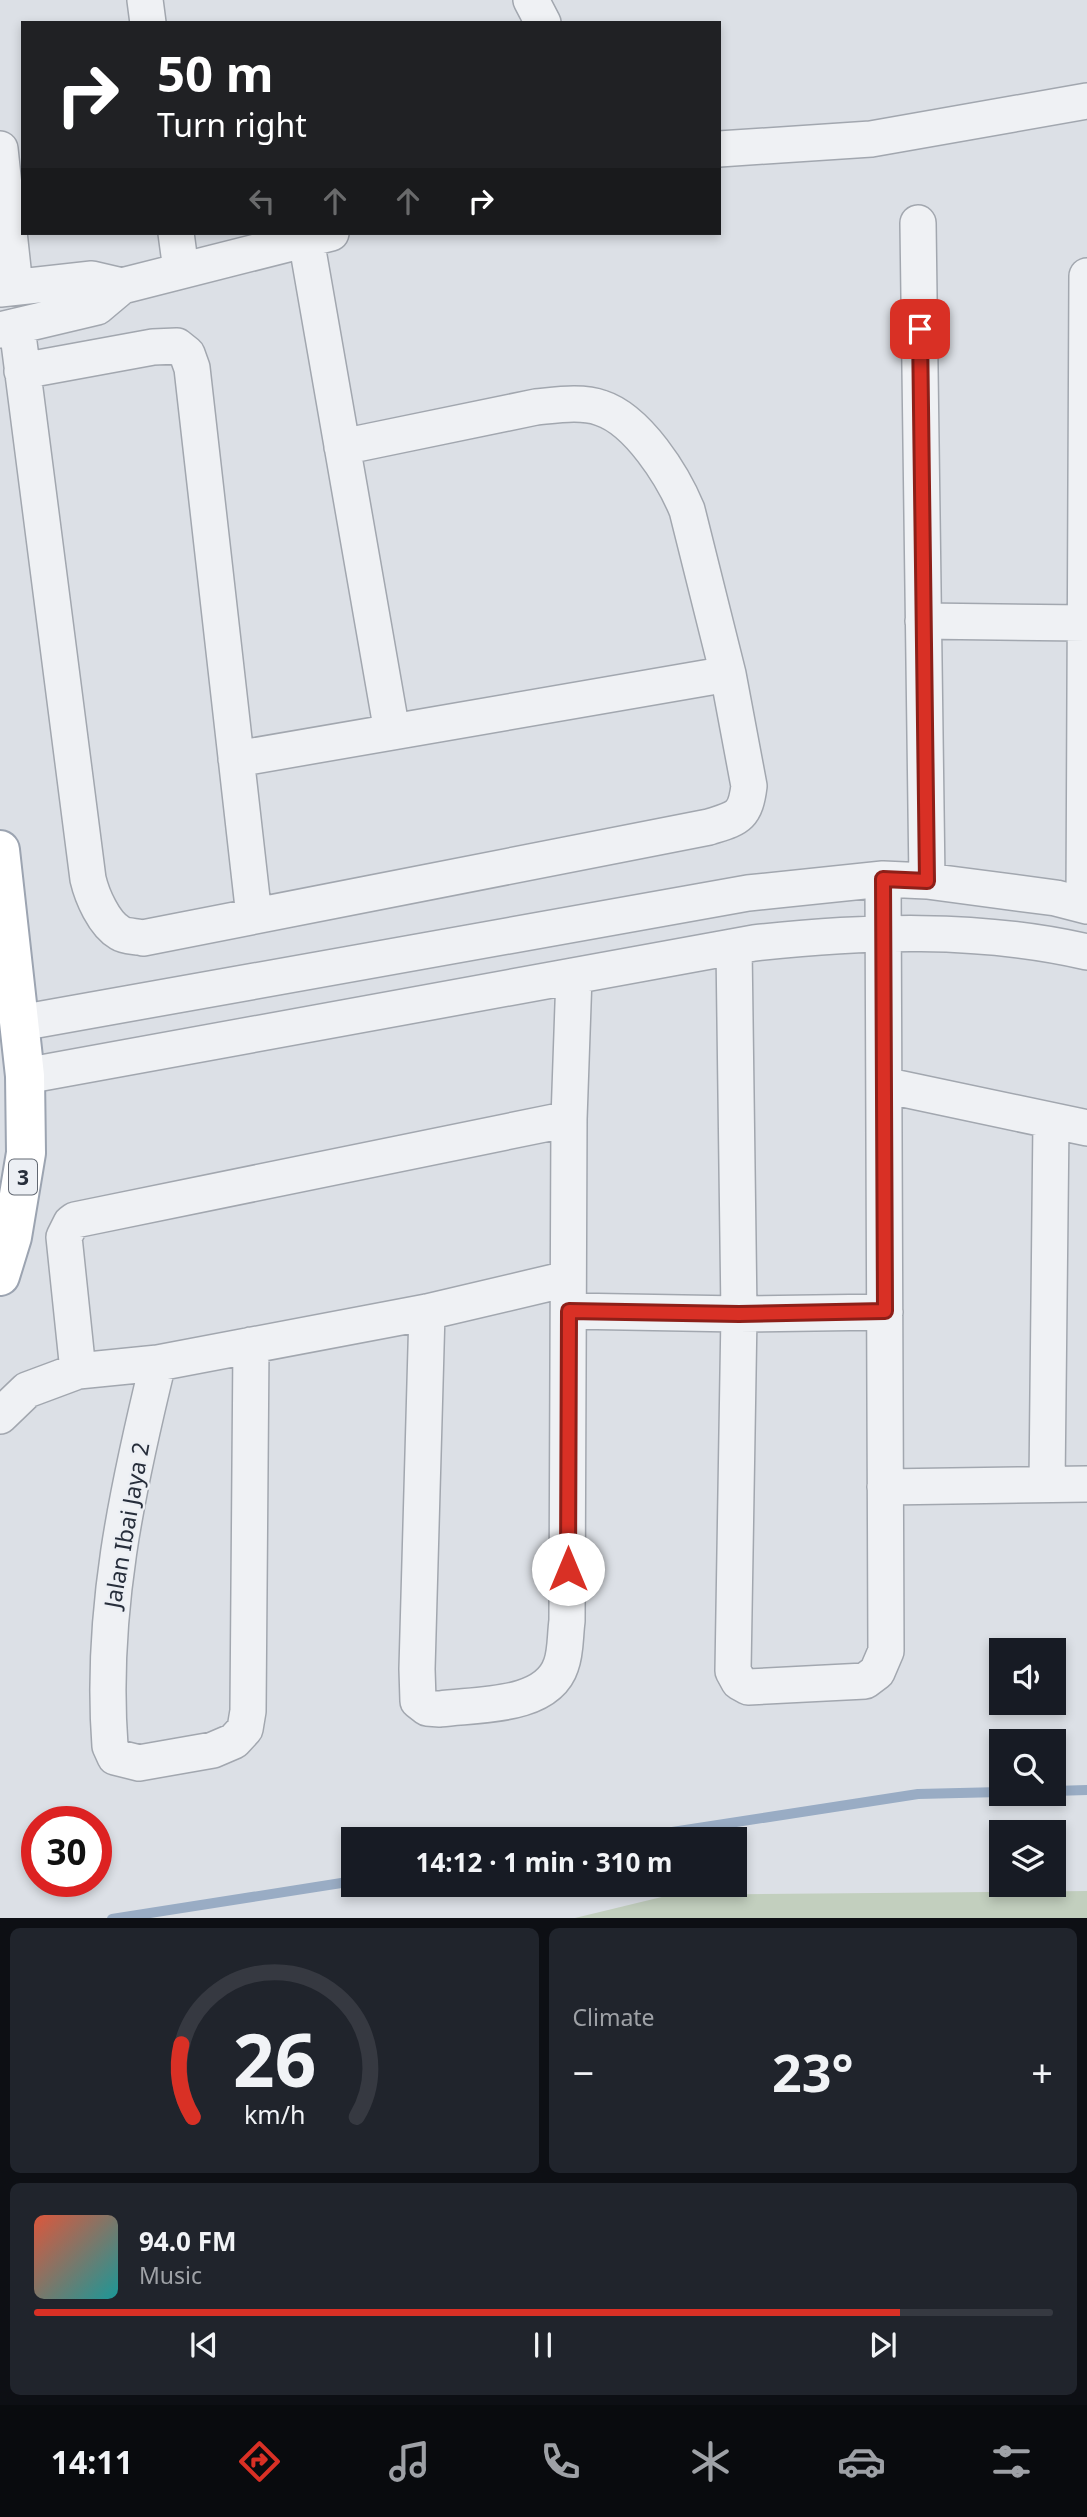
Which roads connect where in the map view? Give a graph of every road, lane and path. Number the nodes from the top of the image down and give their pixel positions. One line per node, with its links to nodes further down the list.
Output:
1 (145, 0): 3 (street)
2 (531, 0): 4 (street)
3 (148, 21)
4 (541, 21)
5 (1087, 101): 7 (street)
6 (0, 149): 14 (street)
7 (721, 149)
8 (918, 223): 19 (street)
9 (176, 235): 11 (street)
10 (318, 236): 11 (street); 17 (street)
11 (181, 270): 13 (street)
12 (1087, 276): 18 (street)
13 (122, 286): 14 (street); 15 (street)
14 (8, 288)
15 (8, 329): 16 (street)
16 (22, 371): 23 (street); 28 (street)
17 (342, 447): 21 (street); 22 (street)
18 (1086, 526): 20 (street)
19 (923, 621): 20 (street); 26 (street)
20 (1085, 623): 27 (street)
21 (728, 674): 22 (street); 28 (street)
22 (392, 732): 23 (street)
23 (236, 760): 28 (street)
24 (0, 850): 33 (main road, 3)
25 (883, 879): 26 (street); 29 (street); 33 (street)
26 (927, 881): 27 (street)
27 (1085, 905)
28 (254, 916)
29 (884, 935): 30 (street); 31 (street); 35 (street)
30 (734, 947): 32 (street); 43 (street)
31 (1087, 952)
32 (574, 976): 34 (street); 36 (street)
33 (20, 1023): 34 (main road, 3)
34 (25, 1076): 39 (main road, 3)
35 (884, 1085): 37 (street); 41 (street)
36 (569, 1119): 40 (street); 46 (street)
37 (1051, 1121): 38 (street); 49 (street)
38 (1087, 1128)
39 (0, 1276)
40 (568, 1295): 42 (street); 42 (street); 43 (street)
41 (885, 1311): 43 (street); 50 (street)
42 (427, 1312): 44 (street)
43 (739, 1314): 50 (street)
44 (251, 1345): 45 (street); 45 (street, Jalan Ibai Jaya 2)
45 (158, 1363): 46 (street)
46 (78, 1371): 47 (street)
47 (0, 1416)
48 (1087, 1483): 49 (street)
49 (1047, 1484): 50 (street)
50 (885, 1487)

